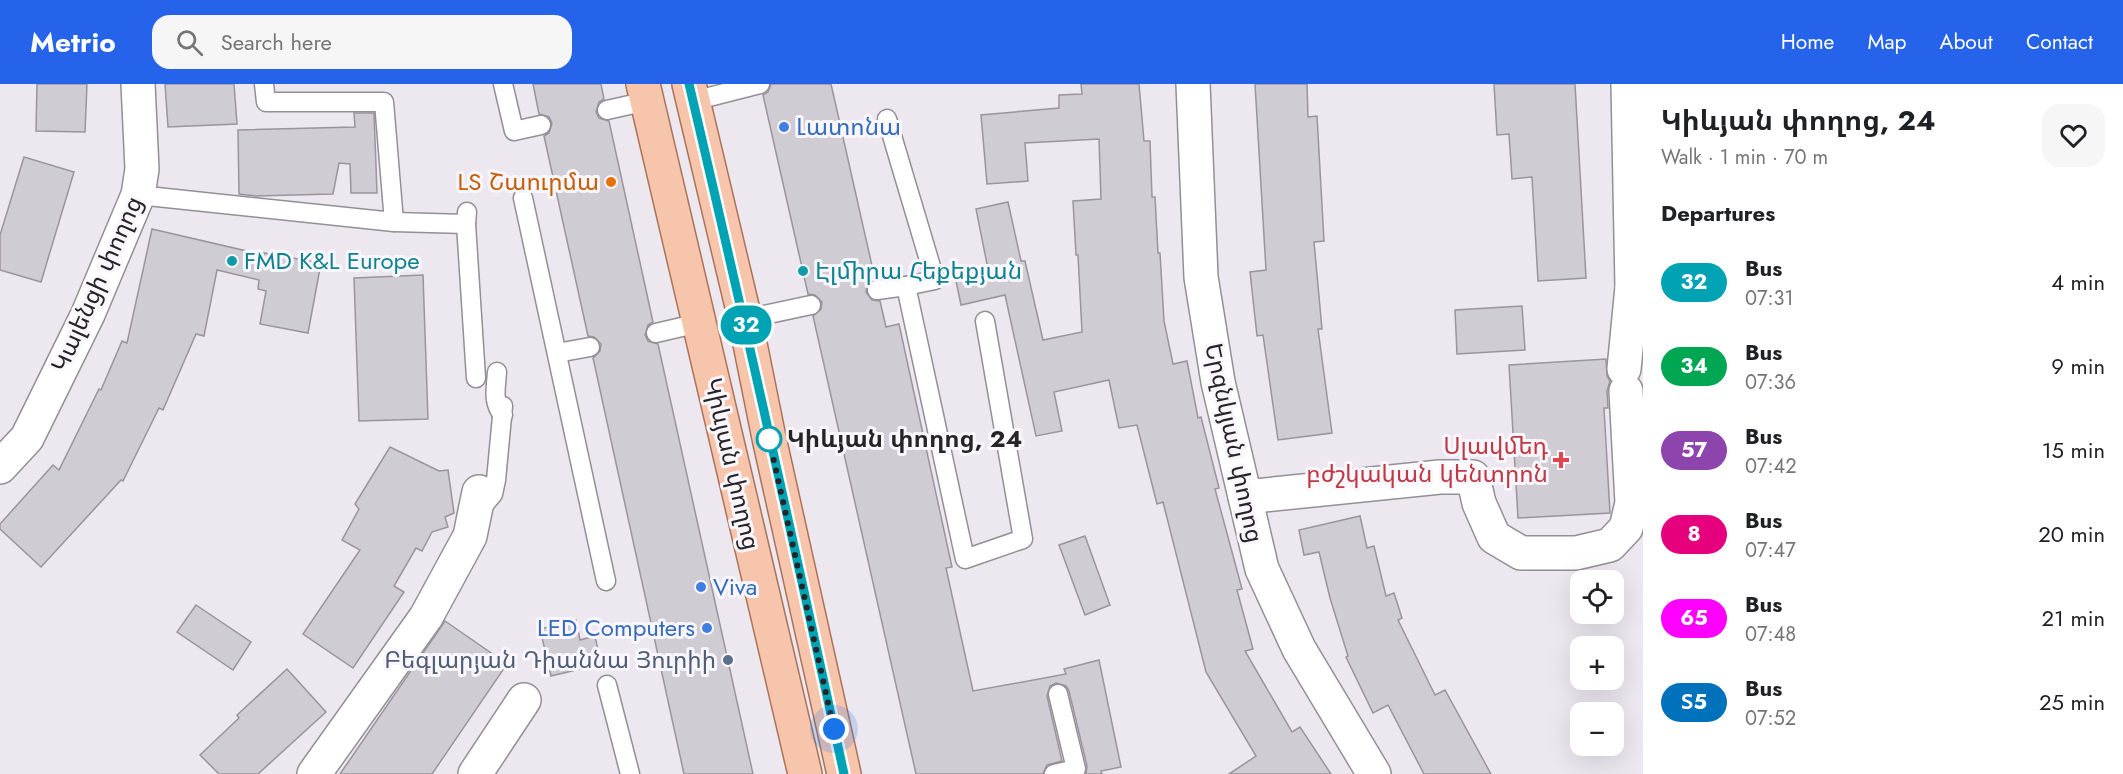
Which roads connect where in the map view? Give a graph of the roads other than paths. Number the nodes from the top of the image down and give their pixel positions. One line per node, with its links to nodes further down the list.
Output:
1 (138, 84): 12 (street, Կալենցի փողոց)
2 (264, 84): 14 (lane)
3 (503, 84): 11 (lane)
4 (760, 84): 7 (lane)
5 (1193, 84): 28 (street, Երզնկյան փողոց)
6 (1628, 84): 16 (street)
7 (691, 92): 19 (main road, Կիևյան փողոց)
8 (645, 93): 9 (lane); 21 (main road, Կիևյան փողոց)
9 (607, 110)
10 (886, 119): 15 (lane)
11 (541, 125)
12 (138, 195): 14 (lane); 27 (street, Կալենցի փողոց)
13 (523, 198): 24 (lane)
14 (394, 222): 26 (lane)
15 (906, 286): 17 (lane); 20 (lane)
16 (1637, 286): 28 (street)
17 (878, 290)
18 (811, 305): 19 (lane)
19 (745, 319): 29 (main road, Կիևյան փողոց)
20 (985, 321)
21 (699, 323): 22 (lane); 31 (main road, Կիևյան փողոց)
22 (656, 333)
23 (590, 347): 24 (lane)
24 (556, 353): 32 (lane)
25 (497, 372): 30 (lane)
26 (476, 378)
27 (0, 467)
28 (1245, 498): 42 (street, Երզնկյան փողոց)
29 (783, 503): 31 (main road); 40 (main road, Կիևյան փողոց)
30 (477, 504): 36 (street)
31 (745, 517): 39 (main road, Կիևյան փողոց)
32 (606, 581)
33 (607, 685): 38 (lane)
34 (1058, 694): 41 (lane)
35 (524, 700): 37 (street)
36 (320, 768)
37 (475, 774)
38 (630, 774)
39 (805, 774)
40 (844, 774)
41 (1054, 774)
42 (1374, 774)

